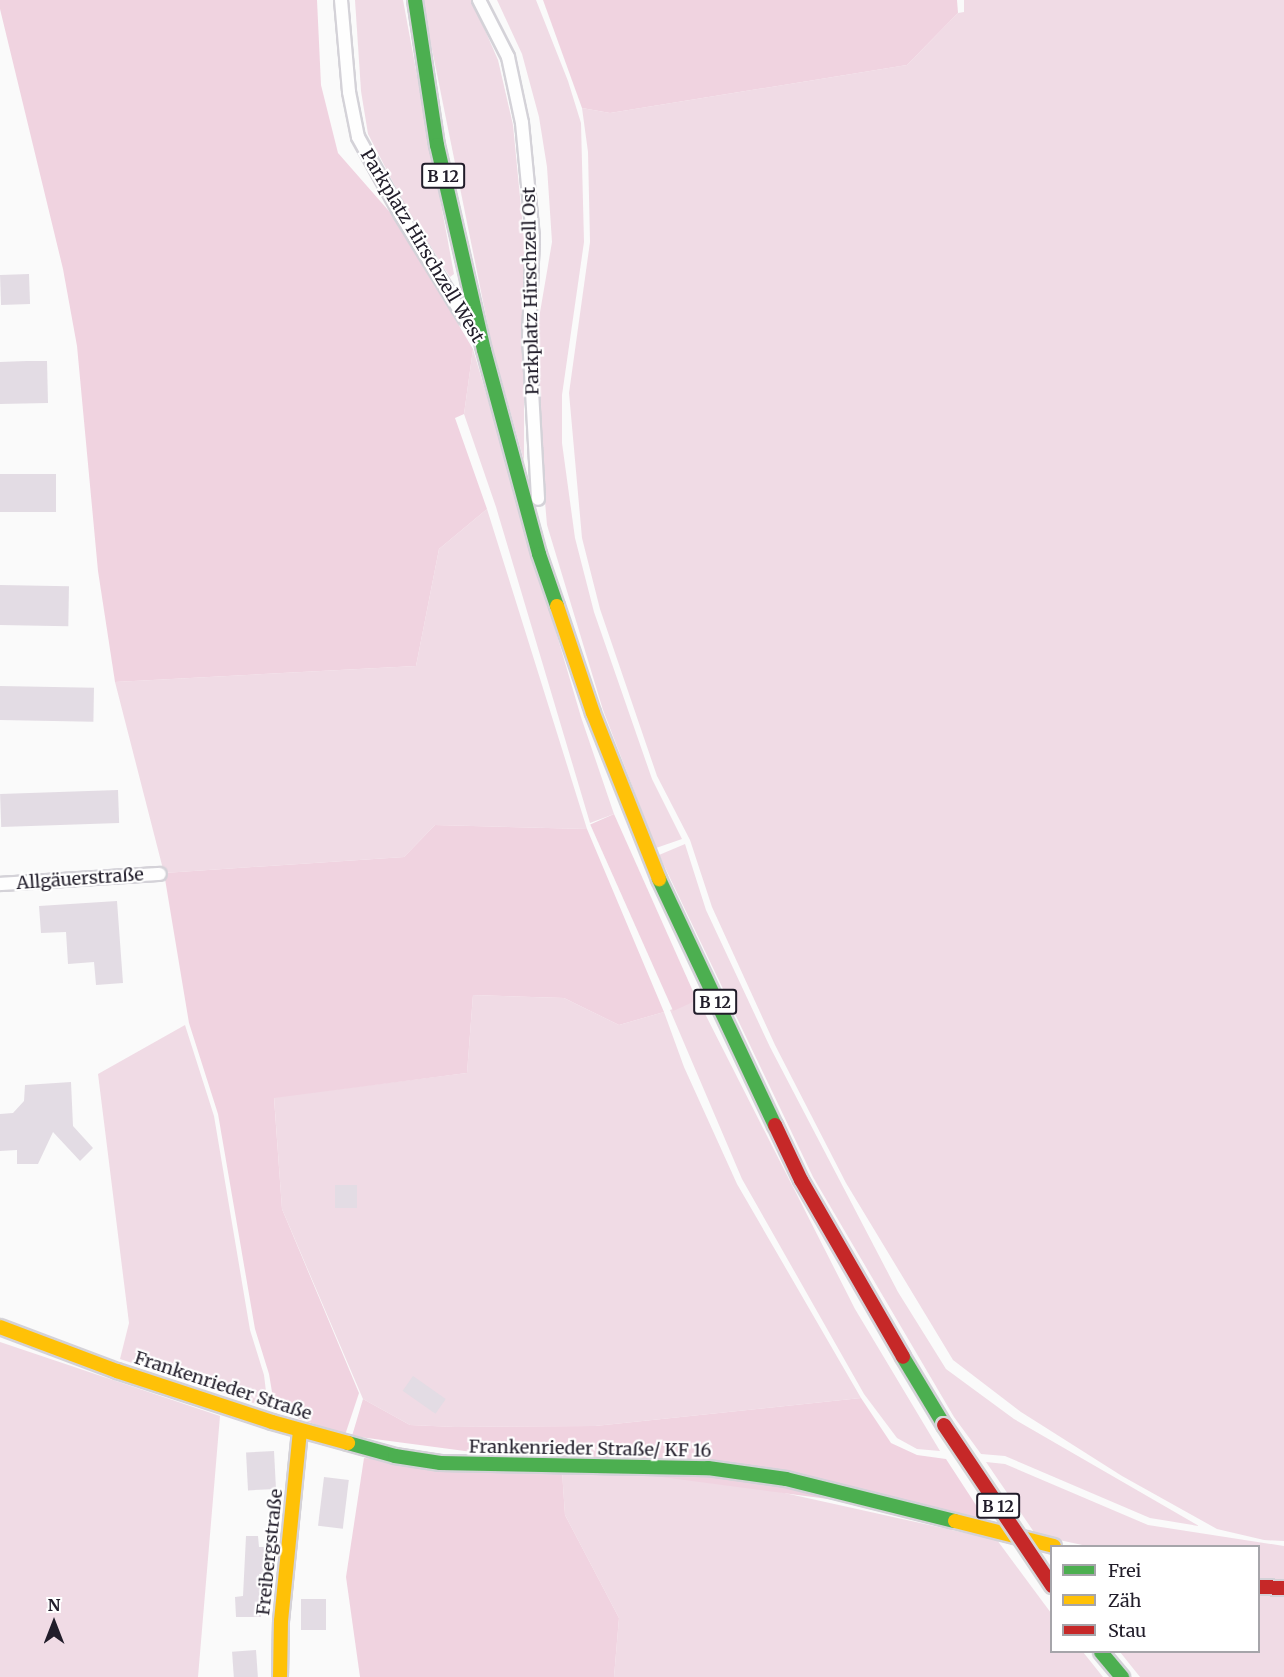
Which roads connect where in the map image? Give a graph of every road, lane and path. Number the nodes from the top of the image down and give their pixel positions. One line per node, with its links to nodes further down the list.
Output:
1 (341, 0): 4 (lane, Parkplatz Hirschzell West)
2 (414, 0): 4 (main road, B 12)
3 (479, 0): 5 (lane, Parkplatz Hirschzell Ost)
4 (484, 350): 5 (main road, B 12)
5 (539, 554): 12 (main road, B 12, bridge)
6 (160, 874): 7 (lane, Allgäuerstraße)
7 (0, 884)
8 (0, 1327): 9 (main road, Frankenrieder Straße)
9 (300, 1431): 10 (main road, Frankenrieder Straße); 16 (main road, Freibergstraße)
10 (440, 1463): 11 (main road, Frankenrieder Straße/ KF 16)
11 (1050, 1545)
12 (1050, 1583)
13 (1260, 1587): 14 (main road)
14 (1284, 1588)
15 (1102, 1653): 17 (main road)
16 (280, 1677)
17 (1122, 1677)

